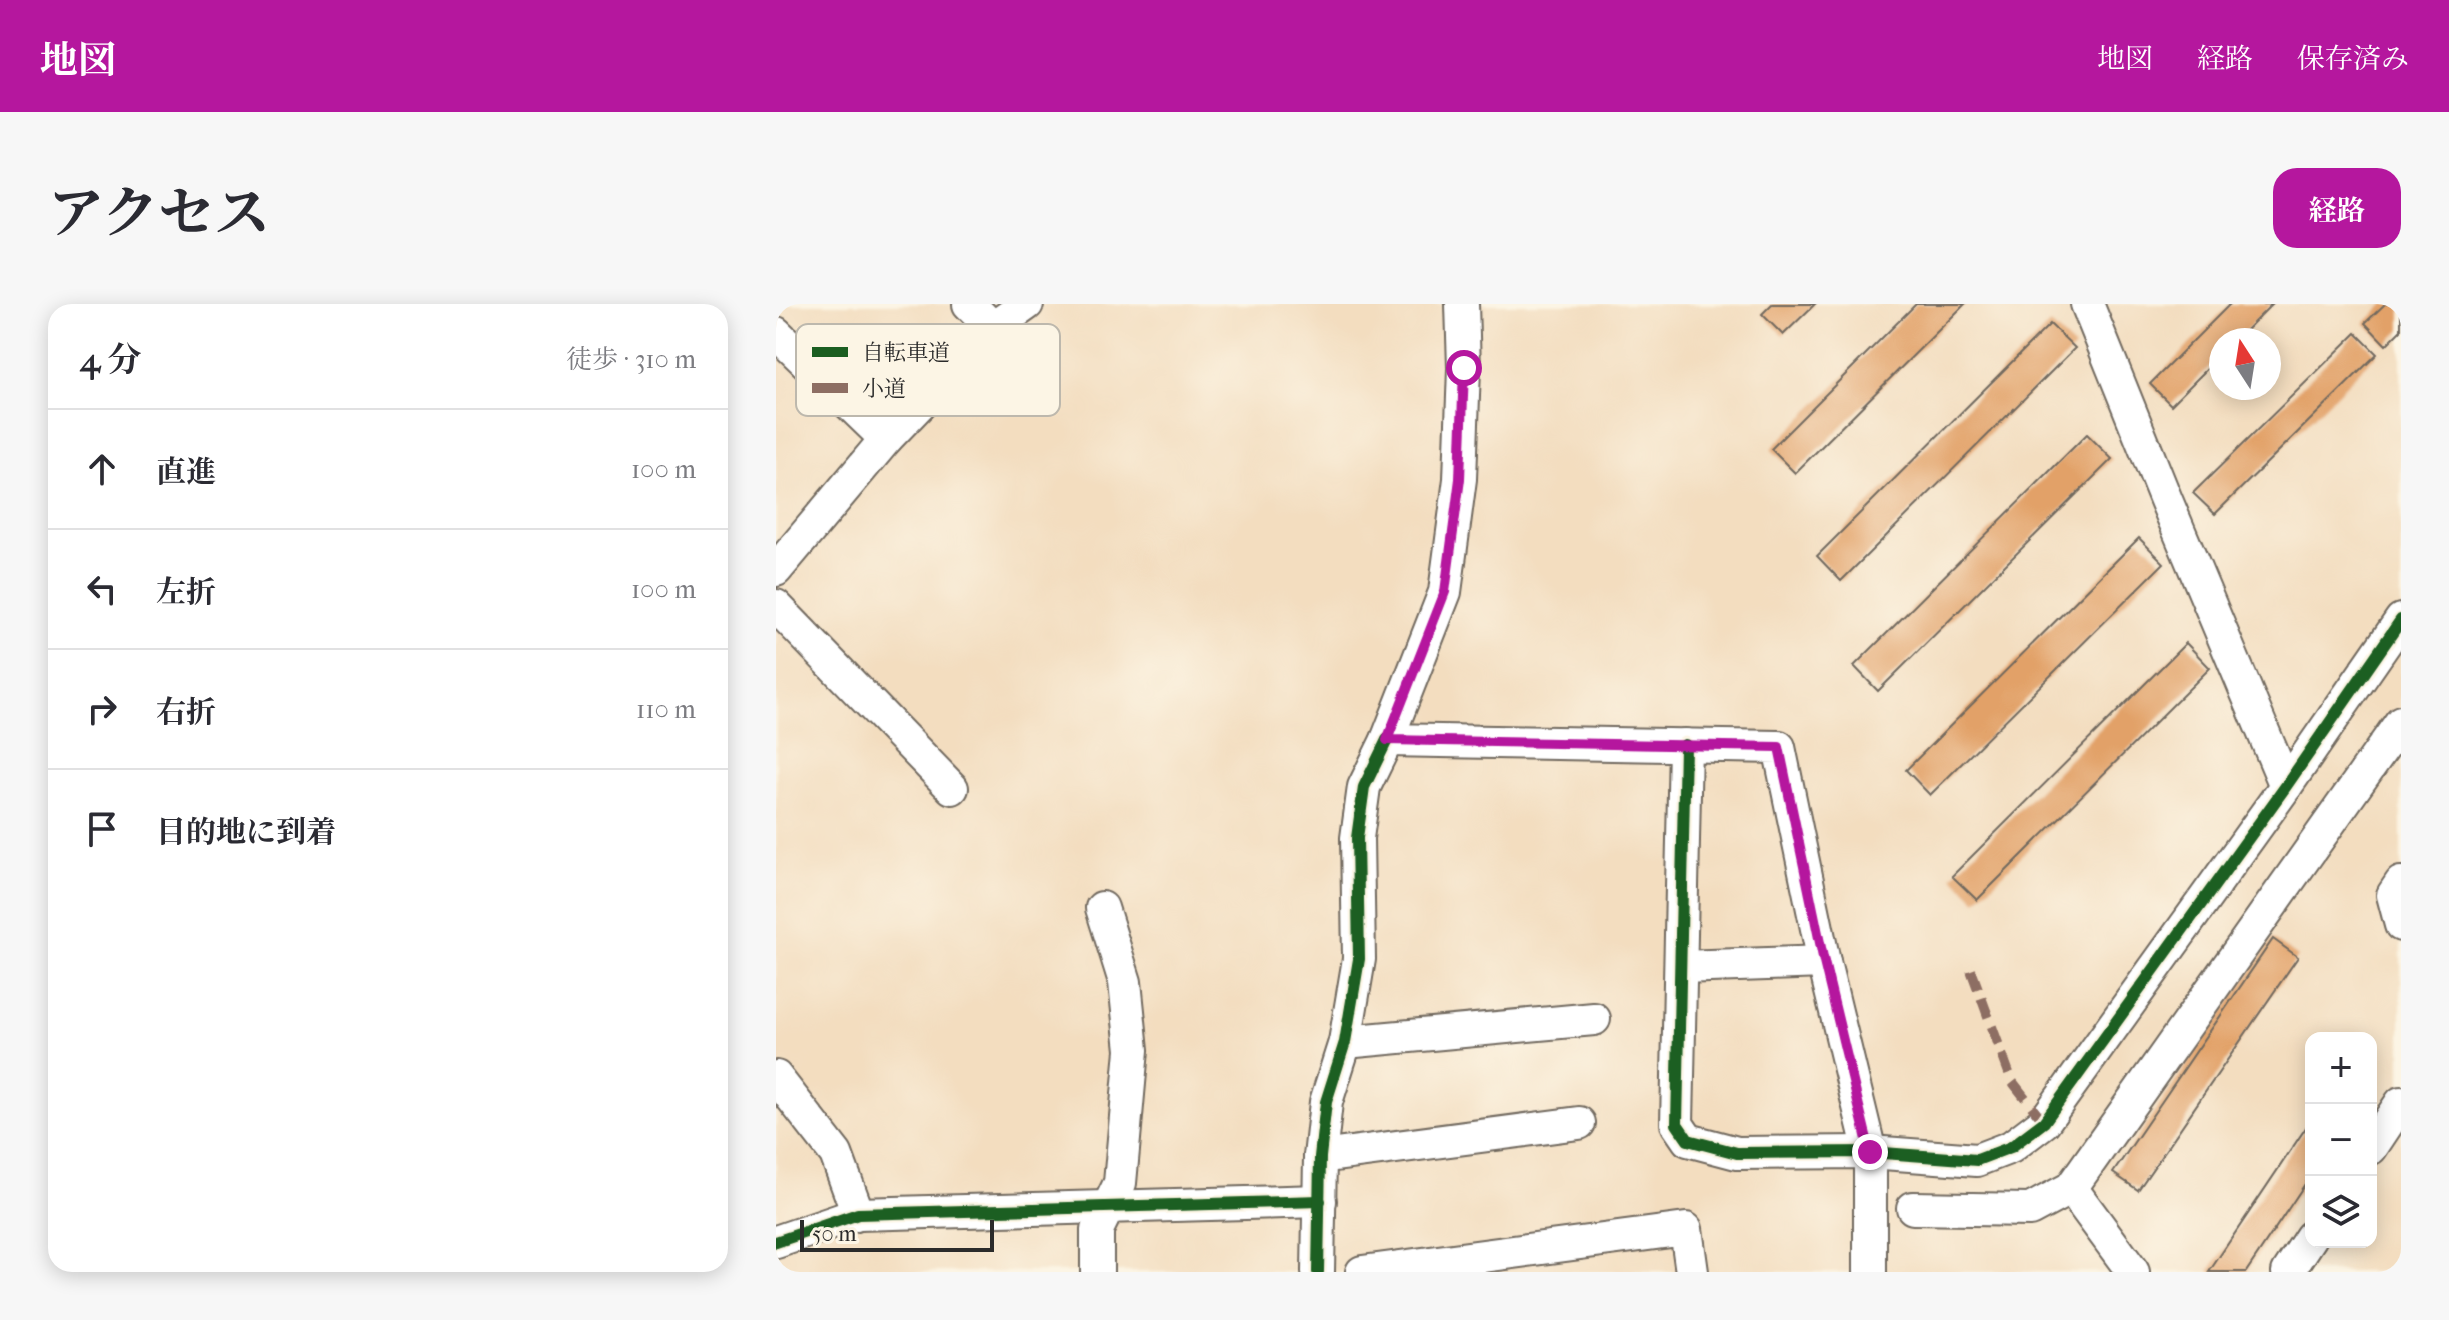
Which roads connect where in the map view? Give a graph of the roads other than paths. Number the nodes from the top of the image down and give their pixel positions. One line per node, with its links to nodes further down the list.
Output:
1 (969, 304): 5 (street)
2 (1027, 304): 6 (street)
3 (1462, 304): 17 (street)
4 (2087, 304): 19 (street)
5 (989, 324)
6 (999, 324)
7 (776, 333): 8 (street)
8 (796, 352)
9 (862, 416): 11 (street)
10 (908, 416): 11 (street)
11 (886, 439): 12 (street)
12 (786, 534): 13 (street)
13 (776, 570)
14 (776, 606): 20 (street)
15 (2401, 620): 19 (street)
16 (2401, 722): 34 (street)
17 (1387, 740): 18 (street); 27 (street)
18 (1685, 745): 24 (street); 25 (street)
19 (2286, 786): 32 (street)
20 (952, 788)
21 (2401, 883): 23 (street)
22 (1102, 908): 36 (street)
23 (2401, 925)
24 (1824, 962): 25 (street); 32 (street)
25 (1681, 967): 32 (street)
26 (1594, 1019): 27 (street)
27 (1345, 1042): 33 (street)
28 (776, 1077): 38 (street)
29 (2401, 1103): 31 (street)
30 (1579, 1123): 33 (street)
31 (2377, 1139)
32 (1870, 1152): 46 (street)
33 (1320, 1157): 35 (street)
34 (2071, 1188): 37 (street); 47 (street)
35 (1320, 1201): 36 (street); 43 (street)
36 (1109, 1208): 38 (street); 42 (street)
37 (1913, 1208)
38 (858, 1214): 39 (street)
39 (776, 1242)
40 (2305, 1246): 48 (street)
41 (1405, 1270): 44 (street); 45 (street)
42 (1097, 1272)
43 (1318, 1272)
44 (1362, 1272)
45 (1692, 1272)
46 (1870, 1272)
47 (2133, 1272)
48 (2288, 1272)

